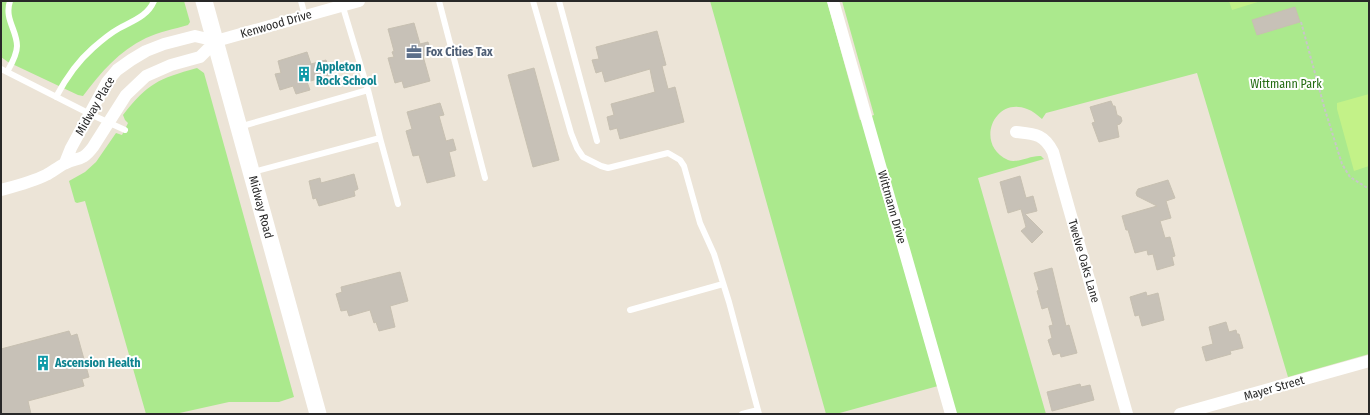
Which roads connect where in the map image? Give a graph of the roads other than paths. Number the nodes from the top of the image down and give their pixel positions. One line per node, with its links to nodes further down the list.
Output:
1 (10, 1): 13 (lane)
2 (154, 1): 15 (lane)
3 (204, 1): 12 (main road, Midway Road)
4 (301, 1): 11 (lane)
5 (359, 1): 10 (street, Kenwood Drive)
6 (439, 1): 25 (lane)
7 (533, 1): 28 (lane)
8 (559, 1): 22 (lane)
9 (833, 1): 34 (street, Wittmann Drive)
10 (342, 3): 11 (street, Kenwood Drive); 14 (lane)
11 (305, 16): 12 (street, Kenwood Drive)
12 (216, 41): 16 (street, Midway Place); 17 (street, Midway Place); 18 (main road, Midway Road)
13 (4, 71): 15 (lane)
14 (368, 90): 18 (lane); 21 (lane)
15 (56, 97): 16 (lane)
16 (90, 114): 17 (lane); 23 (street, Midway Place)
17 (109, 123): 19 (lane); 23 (street, Midway Place)
18 (239, 127): 24 (main road, Midway Road)
19 (124, 130)
20 (1016, 132): 35 (street, Twelve Oaks Lane)
21 (380, 138): 24 (lane); 27 (lane)
22 (597, 141)
23 (65, 163): 26 (street, Midway Place)
24 (252, 173): 32 (main road, Midway Road)
25 (485, 178)
26 (1, 190)
27 (398, 204)
28 (723, 284): 29 (lane); 31 (lane)
29 (630, 310)
30 (1369, 361): 36 (street, Mayer Street)
31 (759, 412): 33 (lane)
32 (318, 414)
33 (742, 414)
34 (951, 414)
35 (1127, 414)
36 (1180, 414)

